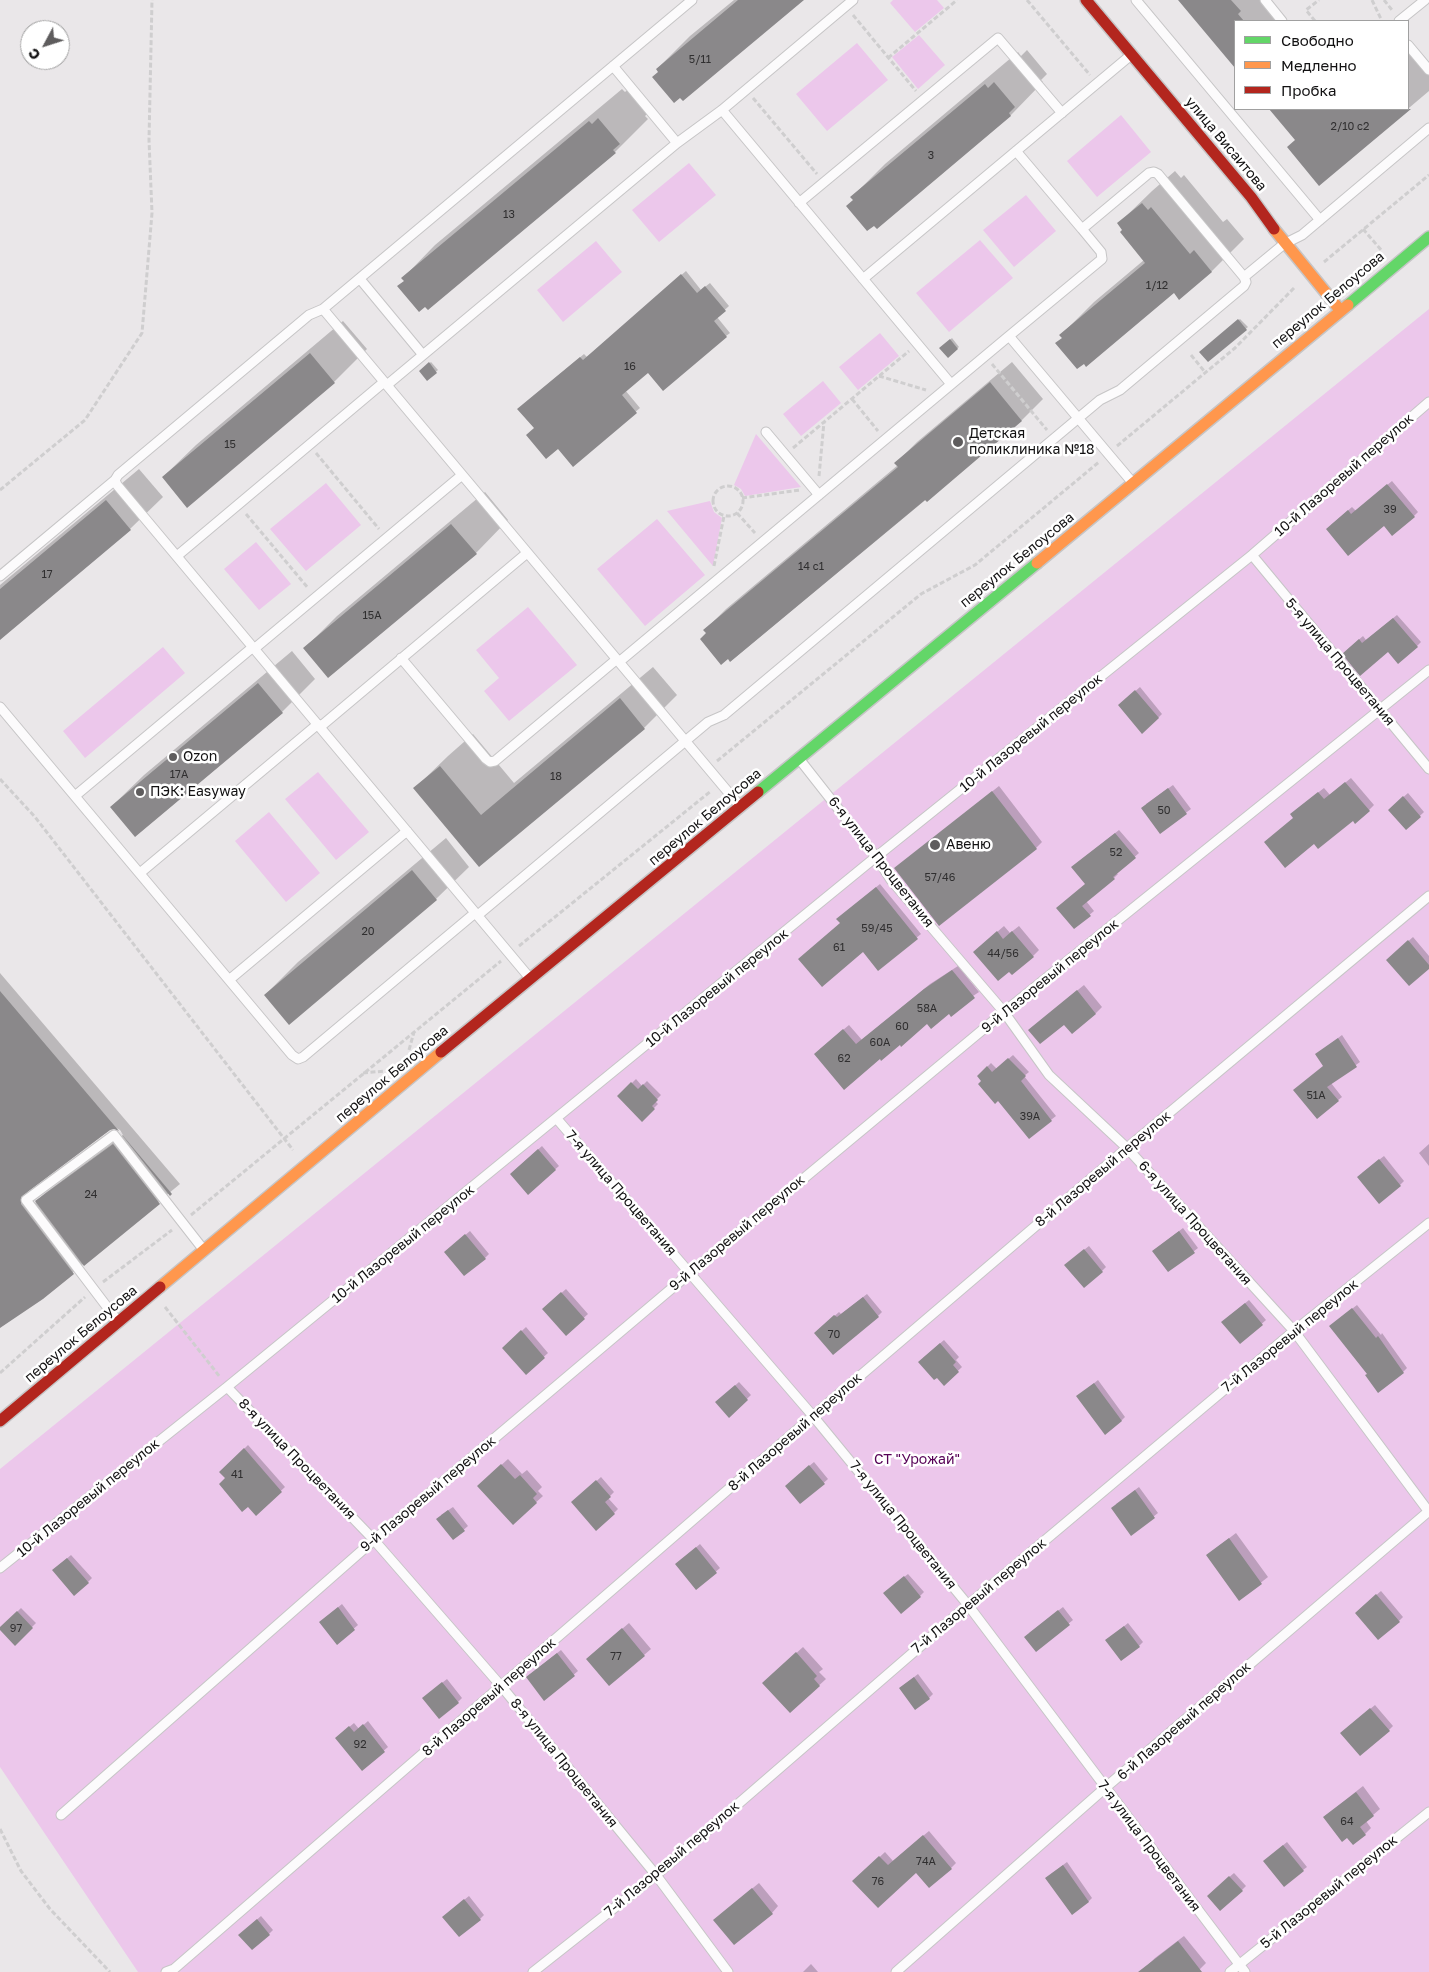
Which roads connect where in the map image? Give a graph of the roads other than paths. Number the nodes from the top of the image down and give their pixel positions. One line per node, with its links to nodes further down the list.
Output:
1 (692, 0): 11 (lane)
2 (853, 0): 13 (lane)
3 (1086, 0): 10 (street, улица Висаитова)
4 (1136, 0): 19 (lane)
5 (1265, 0): 7 (lane)
6 (1425, 0): 8 (lane)
7 (1281, 20)
8 (1401, 20)
9 (1409, 46): 12 (lane)
10 (1132, 54): 14 (lane); 22 (street, улица Висаитова)
11 (613, 66): 16 (lane); 24 (lane)
12 (1429, 70)
13 (722, 110): 16 (lane); 18 (lane)
14 (1062, 112): 17 (lane); 18 (lane)
15 (1429, 128): 19 (lane)
16 (677, 142): 29 (lane)
17 (1016, 151): 20 (lane); 25 (lane)
18 (799, 203): 25 (lane)
19 (1320, 220): 22 (lane)
20 (1082, 229): 23 (lane); 28 (lane)
21 (1429, 237): 27 (street, переулок Белоусова)
22 (1284, 244): 23 (lane); 27 (street, улица Висаитова)
23 (1244, 277): 33 (lane)
24 (360, 279): 26 (lane); 29 (lane)
25 (863, 279): 31 (lane)
26 (323, 309): 30 (lane); 36 (lane)
27 (1340, 310): 37 (street, переулок Белоусова)
28 (1009, 336): 31 (lane); 33 (lane)
29 (423, 355): 30 (lane)
30 (386, 384): 35 (lane); 41 (lane)
31 (951, 384): 38 (lane)
32 (1429, 402): 40 (lane, 10-й Лазоревый переулок)
33 (1078, 418): 37 (lane); 50 (lane)
34 (766, 432): 38 (lane)
35 (462, 475): 39 (lane); 43 (lane)
36 (115, 480): 41 (lane); 42 (lane)
37 (1133, 484): 51 (street, переулок Белоусова)
38 (816, 492): 45 (lane)
39 (527, 553): 44 (lane); 45 (lane)
40 (1252, 555): 48 (lane, 5-я улица Процветания); 56 (lane, 10-й Лазоревый переулок)
41 (177, 556): 43 (lane)
42 (0, 576)
43 (254, 648): 49 (lane); 53 (lane)
44 (401, 658): 45 (lane); 49 (lane)
45 (618, 661): 50 (lane)
46 (1429, 670): 48 (lane, 9-й Лазоревый переулок)
47 (0, 707): 53 (lane)
48 (1380, 711): 52 (lane, 5-я улица Процветания); 62 (lane, 9-й Лазоревый переулок)
49 (319, 726): 55 (lane); 57 (lane)
50 (685, 741): 54 (lane); 59 (lane)
51 (799, 759): 54 (street, переулок Белоусова); 56 (lane, 6-я улица Процветания)
52 (1429, 769)
53 (75, 796): 57 (lane)
54 (740, 807): 60 (street, переулок Белоусова)
55 (407, 831): 59 (lane); 61 (lane)
56 (877, 858): 62 (lane, 6-я улица Процветания); 63 (lane, 10-й Лазоревый переулок)
57 (140, 873): 61 (lane)
58 (1429, 896): 64 (lane, 8-й Лазоревый переулок)
59 (477, 914): 60 (lane); 61 (lane)
60 (531, 979): 66 (street, переулок Белоусова)
61 (229, 980)
62 (1004, 1012): 64 (lane, 6-я улица Процветания); 67 (lane, 9-й Лазоревый переулок)
63 (557, 1119): 67 (lane, 7-я улица Процветания); 70 (lane, 10-й Лазоревый переулок)
64 (1127, 1148): 69 (lane, 6-я улица Процветания); 71 (lane, 8-й Лазоревый переулок)
65 (1429, 1223): 69 (lane, 7-й Лазоревый переулок)
66 (204, 1251): 68 (street, переулок Белоусова); 68 (lane)
67 (690, 1273): 71 (lane, 7-я улица Процветания); 74 (lane, 9-й Лазоревый переулок)
68 (119, 1322): 72 (street, переулок Белоусова)
69 (1294, 1331): 73 (lane, 6-я улица Процветания); 76 (lane, 7-й Лазоревый переулок)
70 (227, 1387): 74 (lane, 8-я улица Процветания); 75 (lane, 10-й Лазоревый переулок)
71 (813, 1416): 76 (lane, 7-я улица Процветания); 77 (lane, 8-й Лазоревый переулок)
72 (0, 1421)
73 (1429, 1512): 78 (lane, 6-й Лазоревый переулок)
74 (374, 1540): 77 (lane, 8-я улица Процветания); 80 (lane, 9-й Лазоревый переулок)
75 (0, 1568)
76 (968, 1605): 78 (lane, 7-я улица Процветания); 81 (lane, 7-й Лазоревый переулок)
77 (502, 1687): 81 (lane, 8-я улица Процветания); 83 (lane, 8-й Лазоревый переулок)
78 (1105, 1788): 82 (lane, 7-я улица Процветания); 86 (lane, 6-й Лазоревый переулок)
79 (1429, 1812): 82 (lane, 5-й Лазоревый переулок)
80 (61, 1815)
81 (656, 1875): 84 (lane, 7-й Лазоревый переулок); 85 (lane, 8-я улица Процветания)
82 (1242, 1968): 87 (lane, 5-й Лазоревый переулок)
83 (166, 1972)
84 (533, 1972)
85 (728, 1972)
86 (896, 1972)
87 (1230, 1972)

